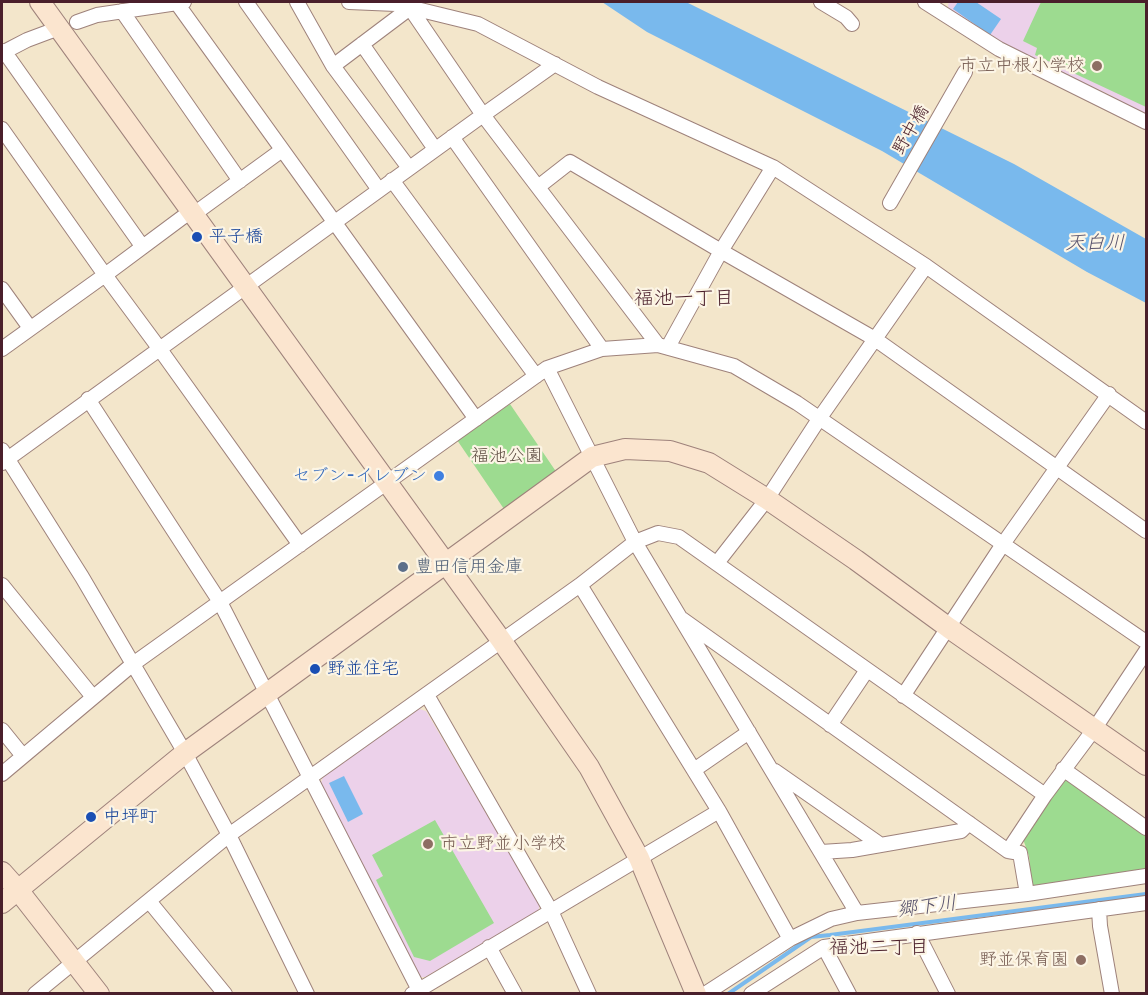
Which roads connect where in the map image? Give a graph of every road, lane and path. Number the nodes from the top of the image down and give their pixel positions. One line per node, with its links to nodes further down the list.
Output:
1 (40, 2): 33 (street)
2 (176, 2): 3 (street); 11 (street); 25 (street)
3 (184, 2)
4 (246, 2): 31 (street)
5 (297, 2): 18 (street)
6 (350, 2): 10 (street)
7 (821, 2): 13 (street)
8 (925, 2): 9 (street)
9 (940, 6): 21 (street)
10 (410, 8): 15 (street); 17 (street); 20 (street)
11 (122, 11): 12 (street); 28 (street)
12 (78, 22)
13 (852, 24)
14 (51, 31): 16 (street)
15 (362, 44): 18 (street); 24 (street)
16 (3, 52): 35 (street)
17 (555, 64): 20 (street); 26 (street)
18 (333, 66): 27 (street)
19 (963, 74): 32 (street, 野中橋)
20 (483, 114): 23 (street); 30 (street)
21 (1146, 122)
22 (2, 129): 38 (street)
23 (452, 137): 24 (street); 46 (street)
24 (435, 149): 27 (street)
25 (282, 150): 28 (street); 34 (street)
26 (773, 167): 36 (street); 37 (street)
27 (409, 168): 29 (street)
28 (240, 180): 33 (street)
29 (392, 180): 31 (street); 47 (street)
30 (538, 187): 36 (street); 43 (street)
31 (379, 190): 34 (street)
32 (891, 202)
33 (192, 212): 35 (street); 39 (street)
34 (334, 222): 39 (street); 50 (street)
35 (142, 246): 38 (street)
36 (721, 252): 42 (street); 43 (street)
37 (926, 266): 42 (street); 48 (street)
38 (105, 275): 41 (street); 44 (street)
39 (245, 286): 44 (street); 56 (street)
40 (2, 289): 41 (street)
41 (30, 328): 45 (street)
42 (875, 339): 51 (street); 55 (street)
43 (663, 346): 46 (street); 51 (street)
44 (159, 348): 49 (street); 61 (street)
45 (2, 349)
46 (602, 349): 47 (street)
47 (541, 372): 50 (street); 54 (street)
48 (1109, 394): 52 (street); 55 (street)
49 (88, 399): 53 (street); 66 (street)
50 (476, 419): 56 (street)
51 (819, 419): 57 (street); 60 (street)
52 (1146, 422)
53 (4, 457): 72 (street)
54 (592, 457): 57 (street); 59 (street); 63 (street)
55 (1056, 468): 58 (street); 60 (street)
56 (387, 482): 61 (street); 63 (street)
57 (766, 499): 62 (street); 68 (street)
58 (1146, 531)
59 (635, 542): 62 (street); 65 (street); 67 (street)
60 (1003, 544): 68 (street); 70 (street)
61 (300, 545): 66 (street)
62 (717, 563): 73 (street)
63 (445, 564): 69 (street); 74 (street)
64 (2, 585): 77 (street)
65 (580, 585): 69 (street); 87 (street)
66 (220, 602): 72 (street); 74 (street)
67 (682, 619): 78 (street); 81 (street)
68 (949, 628): 76 (street); 79 (street)
69 (501, 640): 75 (street); 98 (street)
70 (1146, 642)
71 (1146, 651): 79 (street)
72 (133, 664): 77 (street); 82 (street)
73 (867, 670): 76 (street); 78 (street)
74 (267, 693): 82 (street); 89 (street)
75 (426, 694): 89 (street); 107 (street)
76 (903, 696): 90 (street)
77 (93, 697): 83 (street)
78 (830, 725): 92 (street)
79 (1095, 728): 84 (street); 86 (street)
80 (2, 730): 83 (street)
81 (749, 732): 85 (street); 87 (street)
82 (185, 753): 94 (street); 101 (street)
83 (23, 756): 88 (street)
84 (1146, 765)
85 (771, 768): 95 (street); 97 (street)
86 (1063, 769): 90 (street); 93 (street)
87 (694, 770): 91 (street)
88 (2, 774)
89 (310, 777): 94 (street); 114 (street)
90 (1045, 795): 96 (street)
91 (719, 811): 98 (street); 110 (street)
92 (969, 823): 95 (street); 96 (street)
93 (1146, 828)
94 (229, 835): 103 (street); 118 (street)
95 (881, 845): 97 (street)
96 (1008, 851): 102 (street)
97 (821, 852): 108 (street)
98 (639, 858): 107 (street); 121 (street)
99 (2, 872): 101 (street)
100 (1146, 876): 102 (street)
101 (18, 890): 104 (street); 113 (street)
102 (1027, 894): 108 (street)
103 (149, 901): 113 (street); 117 (street)
104 (2, 903)
105 (1146, 903): 106 (street)
106 (1099, 909): 109 (street); 126 (street)
107 (551, 911): 111 (street); 120 (street)
108 (857, 913): 110 (street)
109 (917, 933): 112 (street); 125 (street)
110 (790, 939): 122 (street)
111 (489, 947): 114 (street); 119 (street)
112 (824, 947): 123 (street); 124 (street)
113 (74, 962): 115 (street); 116 (street)
114 (417, 992)
115 (35, 993)
116 (99, 993)
117 (225, 993)
118 (307, 993)
119 (515, 993)
120 (589, 993)
121 (696, 993)
122 (705, 993)
123 (751, 993)
124 (849, 993)
125 (948, 993)
126 (1113, 993)

